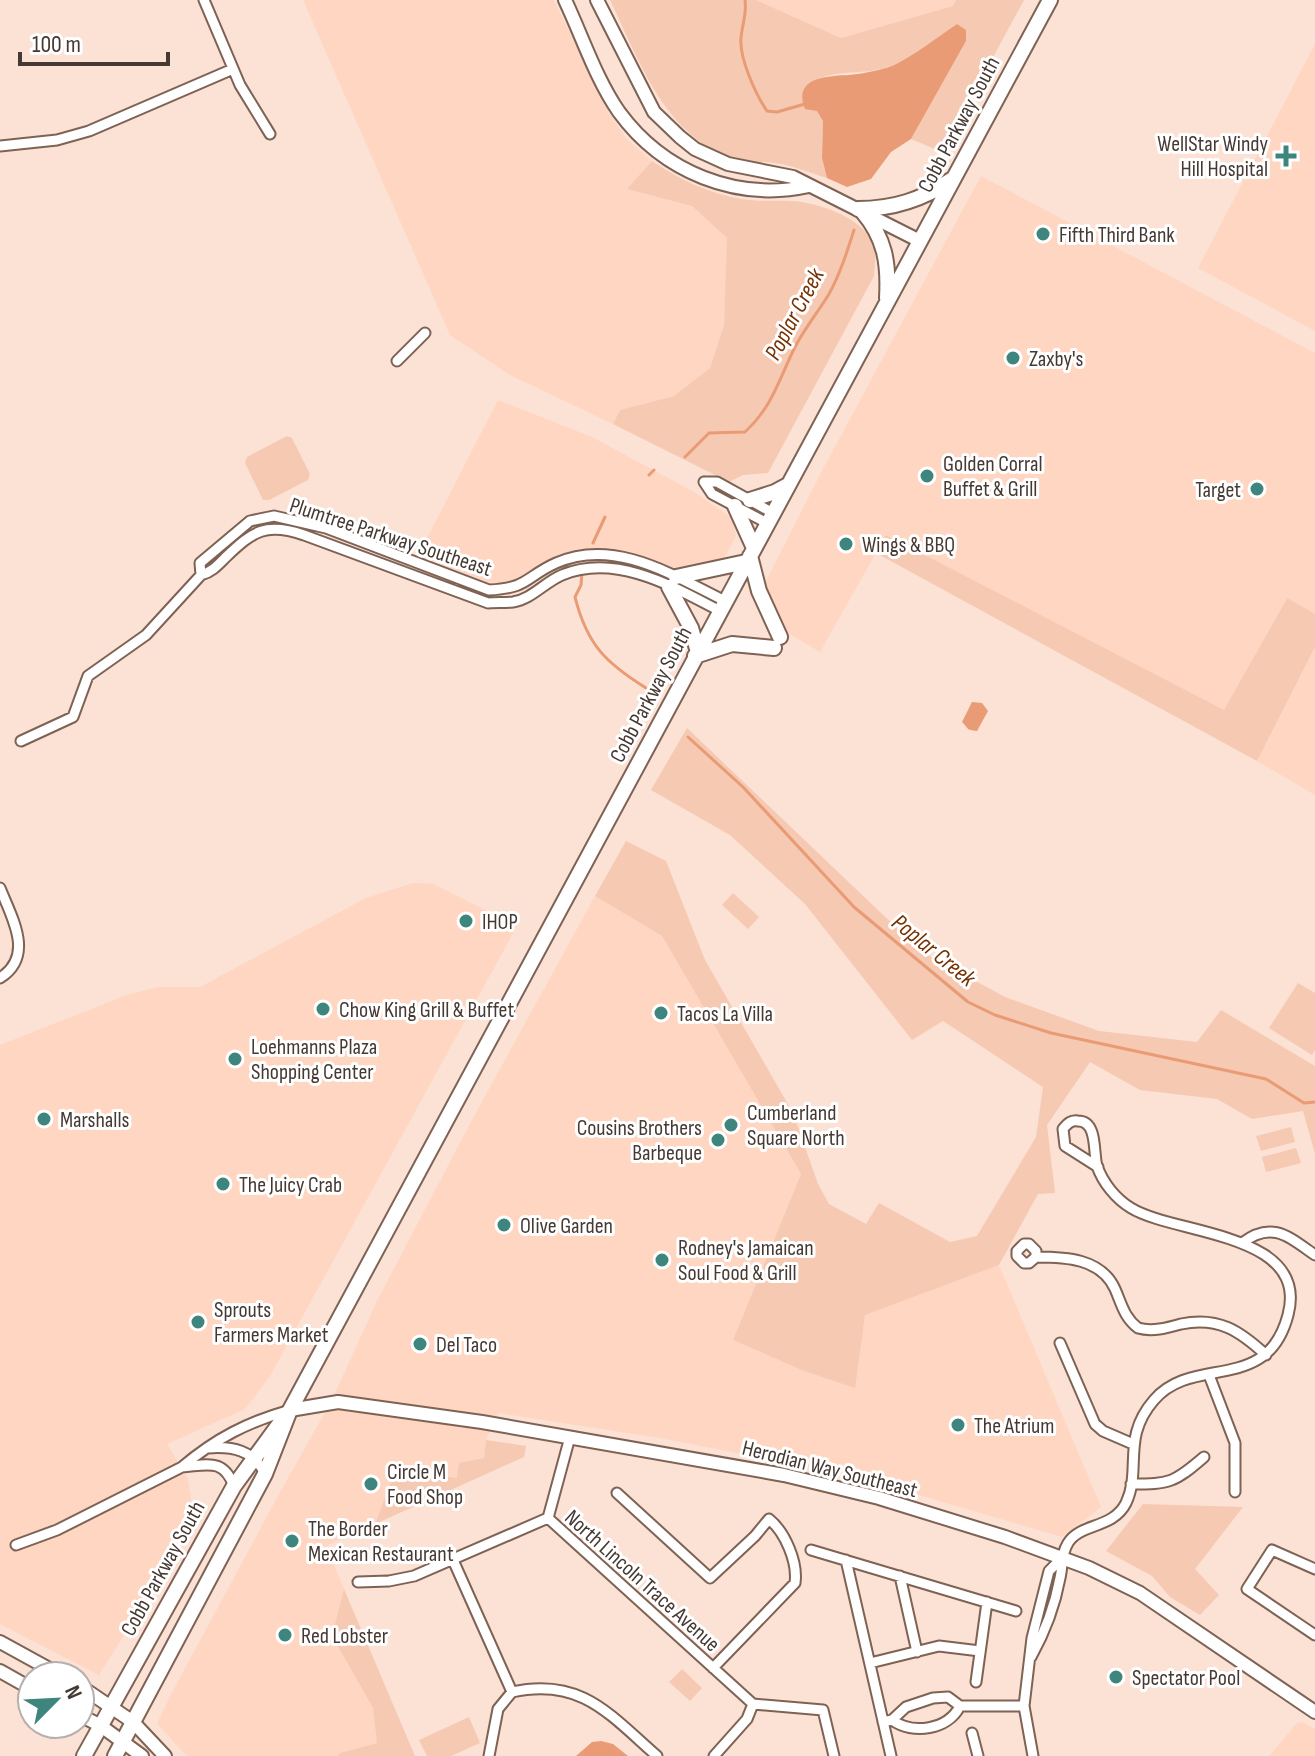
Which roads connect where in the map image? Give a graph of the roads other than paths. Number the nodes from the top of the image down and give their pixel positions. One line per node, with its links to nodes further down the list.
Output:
1 (204, 0): 5 (street)
2 (565, 0): 9 (street)
3 (597, 0): 9 (street)
4 (1050, 0): 8 (main road, Cobb Parkway South)
5 (233, 69): 6 (street); 7 (street)
6 (270, 134)
7 (0, 146)
8 (954, 177): 10 (main road); 11 (main road, Cobb Parkway South)
9 (809, 186): 10 (street)
10 (860, 210): 11 (street); 12 (main road)
11 (920, 241): 12 (main road, Cobb Parkway South)
12 (887, 302): 15 (main road, Cobb Parkway South)
13 (425, 333): 14 (street)
14 (397, 361)
15 (788, 484): 16 (main road); 18 (main road, Cobb Parkway South)
16 (750, 500): 17 (street); 18 (street)
17 (735, 506): 18 (street); 19 (main road)
18 (770, 518): 19 (main road, Cobb Parkway South)
19 (750, 555): 20 (main road); 21 (main road, Cobb Parkway South); 22 (main road)
20 (673, 582): 21 (street, Plumtree Parkway Southeast); 22 (main road); 23 (street, Plumtree Parkway Southeast)
21 (722, 606): 22 (main road, Cobb Parkway South)
22 (697, 654): 33 (main road, Cobb Parkway South)
23 (21, 741)
24 (0, 888): 25 (street)
25 (0, 978)
26 (1098, 1167): 26 (street); 27 (street)
27 (1242, 1243): 28 (street); 31 (street)
28 (1315, 1255)
29 (1036, 1257): 31 (street)
30 (1060, 1343): 35 (street)
31 (1266, 1355): 32 (street)
32 (1209, 1375): 35 (street); 43 (street)
33 (290, 1410): 34 (street, Herodian Way Southeast); 36 (street); 38 (main road, Cobb Parkway South); 40 (main road, Cobb Parkway South)
34 (570, 1437): 45 (street); 48 (street, Herodian Way Southeast)
35 (1133, 1444): 41 (street)
36 (205, 1448): 38 (street); 39 (street)
37 (1204, 1457): 41 (street)
38 (254, 1458): 40 (street); 42 (main road, Cobb Parkway South)
39 (182, 1467): 42 (street); 46 (street)
40 (265, 1474): 73 (main road, Cobb Parkway South)
41 (1131, 1484): 48 (street)
42 (234, 1486): 68 (main road, Cobb Parkway South)
43 (1235, 1492)
44 (617, 1493): 63 (street, North Lincoln Trace Avenue)
45 (548, 1518): 49 (street); 63 (street, North Lincoln Trace Avenue)
46 (16, 1545)
47 (811, 1550): 50 (street)
48 (1062, 1558): 70 (street); 71 (street, Herodian Way Southeast)
49 (453, 1560): 53 (street); 65 (street)
50 (846, 1560): 52 (street); 62 (street)
51 (1315, 1569): 57 (street)
52 (900, 1576): 54 (street); 60 (street)
53 (358, 1582)
54 (987, 1602): 55 (street); 59 (street)
55 (1016, 1611)
56 (1315, 1622): 57 (street)
57 (1313, 1634)
58 (0, 1642): 61 (street)
59 (980, 1651): 60 (street); 64 (street)
60 (917, 1652): 62 (street)
61 (33, 1660)
62 (870, 1663): 72 (street)
63 (713, 1668): 67 (street, North Lincoln Trace Avenue)
64 (976, 1682)
65 (512, 1692): 82 (street); 83 (street)
66 (96, 1696): 68 (street)
67 (753, 1704): 84 (street); 85 (street)
68 (111, 1705): 73 (street); 75 (main road, Cobb Parkway South)
69 (960, 1706): 70 (street); 72 (street); 72 (street)
70 (1024, 1706): 88 (street)
71 (1315, 1712)
72 (888, 1721): 86 (street)
73 (133, 1722): 77 (main road, Cobb Parkway South); 81 (street)
74 (96, 1723): 75 (street)
75 (101, 1726): 77 (street); 78 (main road, Cobb Parkway South)
76 (972, 1733): 87 (street)
77 (123, 1741): 79 (main road, Cobb Parkway South); 80 (street)
78 (84, 1756)
79 (115, 1756)
80 (142, 1756)
81 (165, 1756)
82 (489, 1756)
83 (657, 1756)
84 (714, 1756)
85 (834, 1756)
86 (891, 1756)
87 (978, 1756)
88 (1033, 1756)

